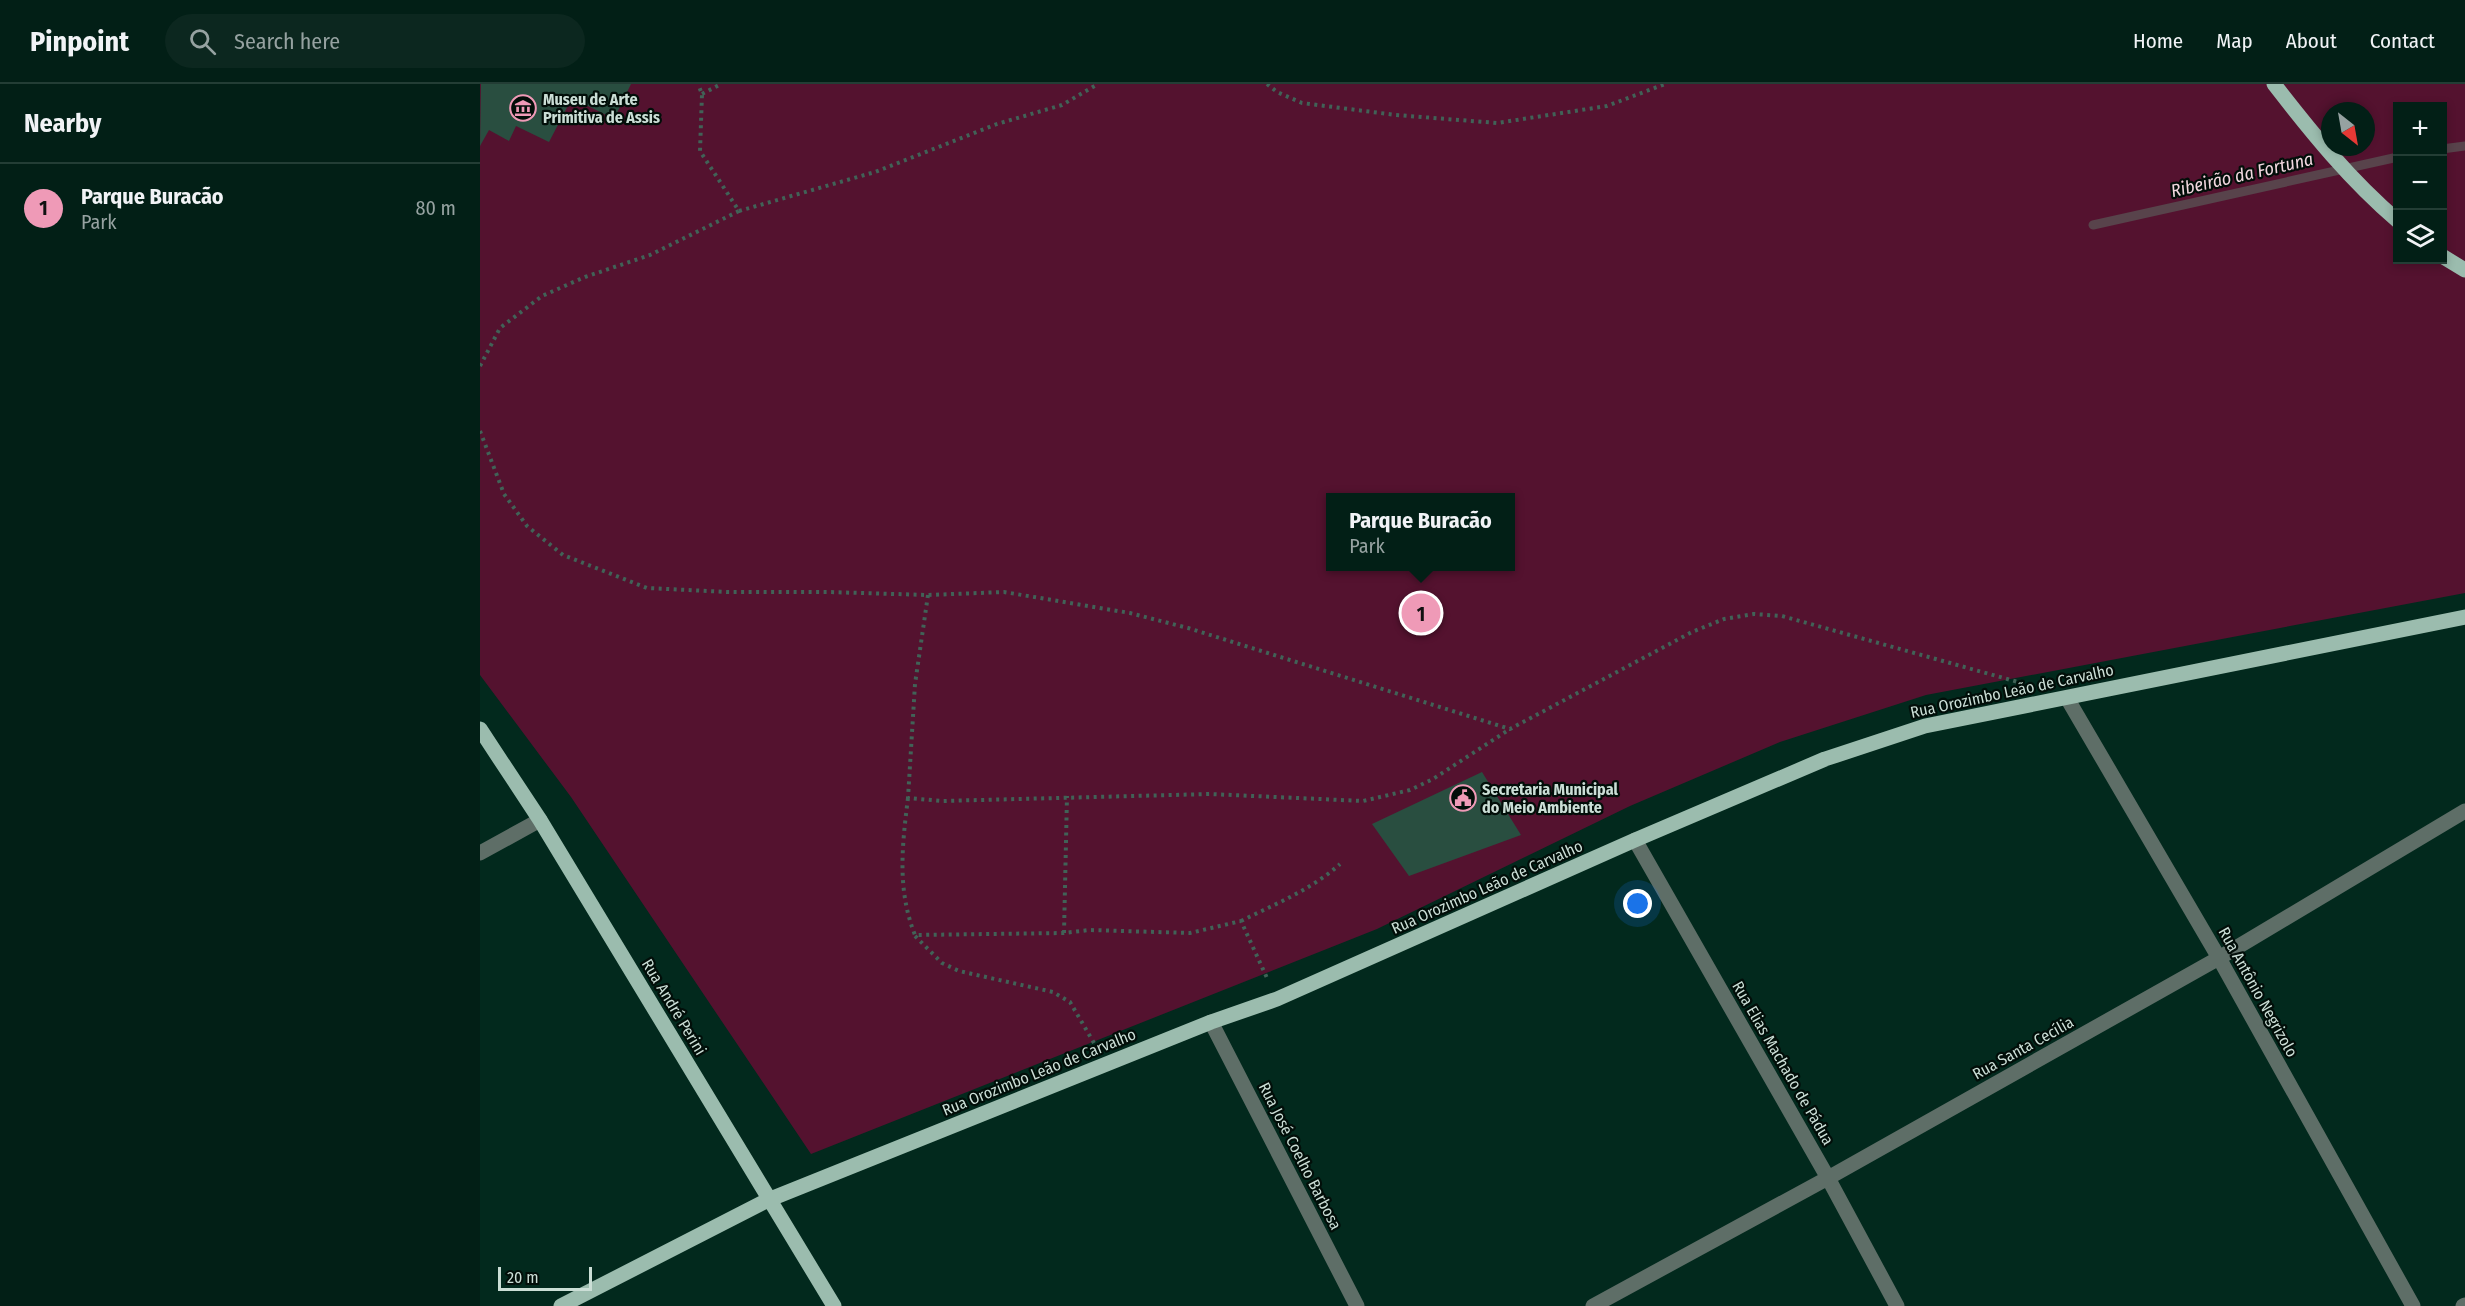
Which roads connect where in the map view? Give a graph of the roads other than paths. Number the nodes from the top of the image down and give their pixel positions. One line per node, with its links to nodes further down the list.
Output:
1 (2274, 84): 2 (main road)
2 (2393, 217)
3 (2447, 259): 4 (main road)
4 (2465, 270)
5 (2465, 617): 6 (main road, Rua Orozimbo Leão de Carvalho)
6 (2067, 698): 10 (main road, Rua Orozimbo Leão de Carvalho); 12 (street, Rua Antônio Negrizolo)
7 (480, 729): 9 (main road, Rua André Perini)
8 (2465, 811): 12 (street, Rua Santa Cecília)
9 (540, 820): 11 (street); 15 (main road, Rua André Perini)
10 (1635, 840): 13 (main road, Rua Orozimbo Leão de Carvalho); 14 (street, Rua Elias Machado de Pádua)
11 (480, 853)
12 (2219, 958): 14 (street, Rua Santa Cecília); 21 (street, Rua Antônio Negrizolo)
13 (1211, 1022): 15 (main road, Rua Orozimbo Leão de Carvalho); 18 (street, Rua José Coelho Barbosa)
14 (1828, 1178): 19 (street, Rua Santa Cecília); 20 (street, Rua Elias Machado de Pádua)
15 (768, 1200): 16 (main road, Rua Orozimbo Leão de Carvalho); 17 (main road, Rua André Perini)
16 (561, 1306)
17 (834, 1306)
18 (1357, 1306)
19 (1593, 1306)
20 (1897, 1306)
21 (2414, 1306)

